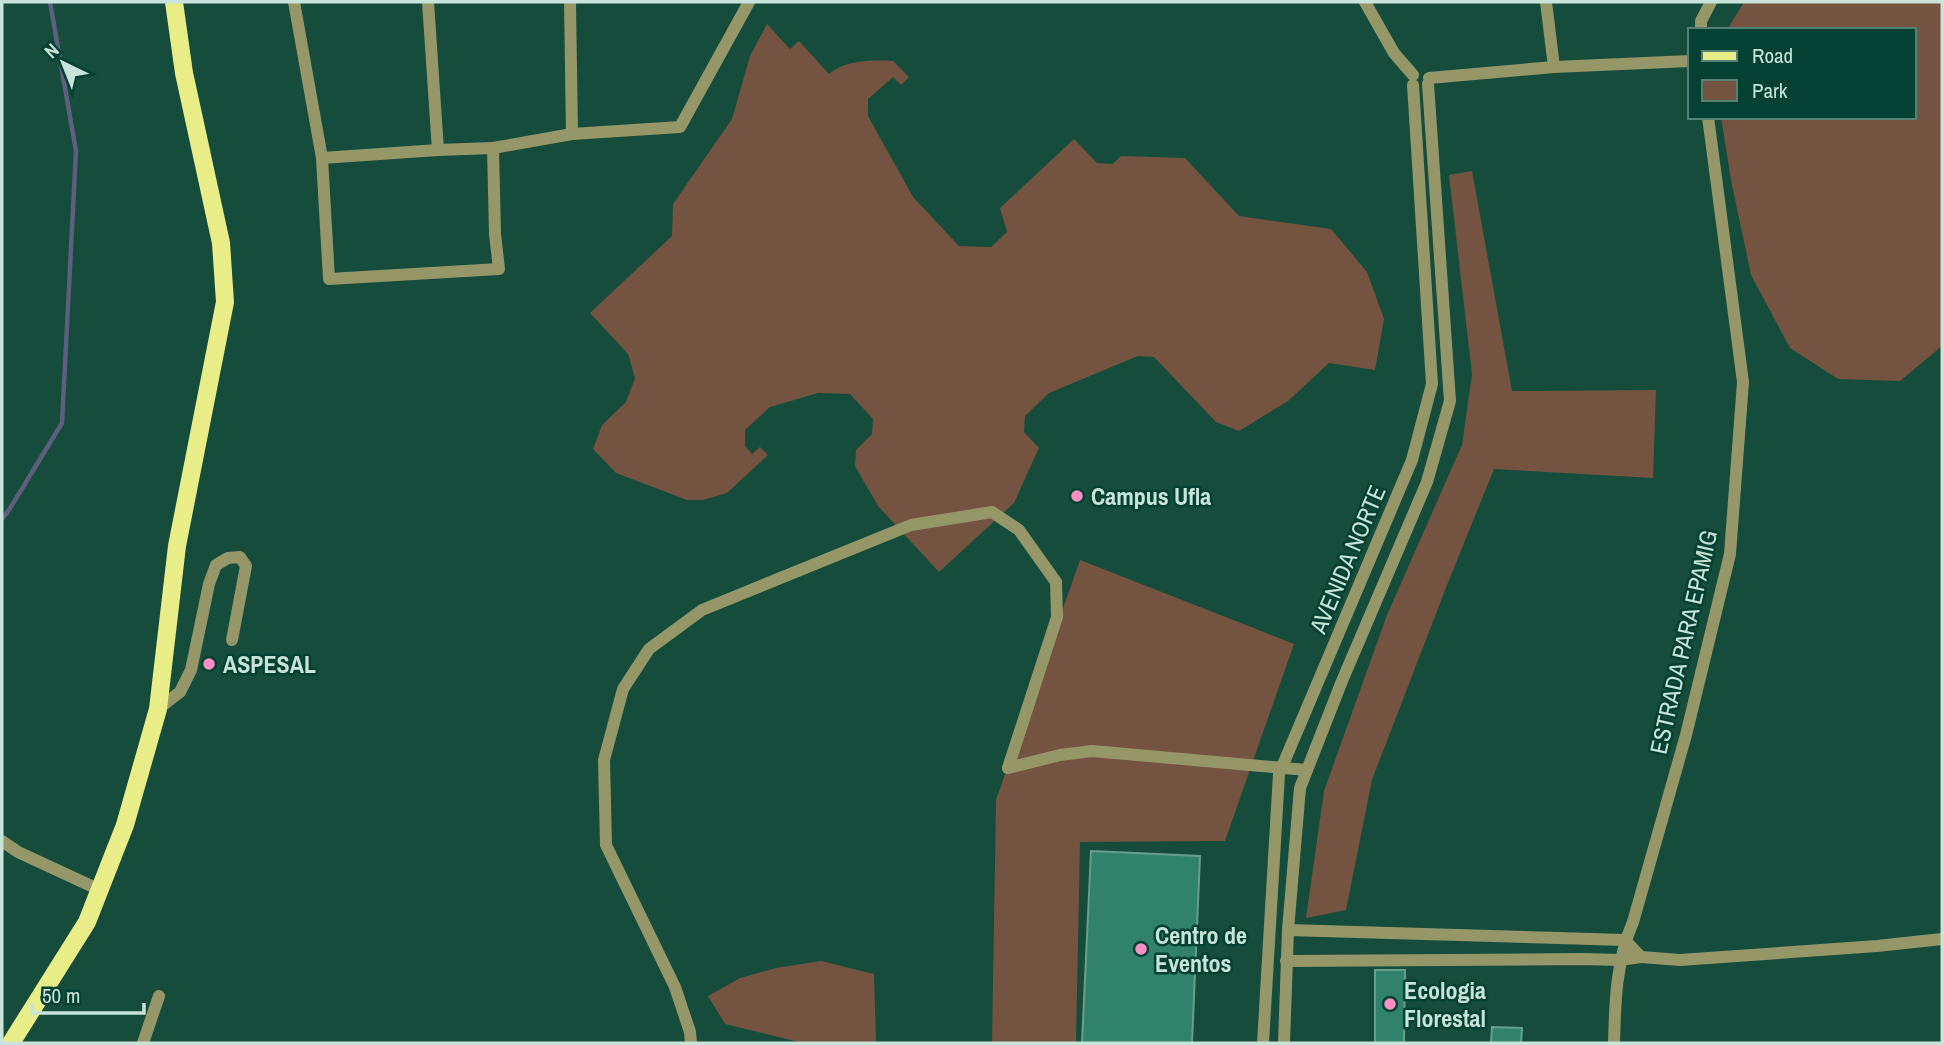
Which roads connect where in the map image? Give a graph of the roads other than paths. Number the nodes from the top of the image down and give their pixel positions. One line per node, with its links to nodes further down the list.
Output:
1 (174, 2): 20 (main road)
2 (294, 2): 18 (street)
3 (428, 2): 17 (street)
4 (570, 2): 15 (street)
5 (749, 2): 15 (street)
6 (1365, 2): 12 (street)
7 (1546, 2): 11 (street)
8 (1711, 2): 9 (street)
9 (1701, 28)
10 (1688, 61): 11 (street)
11 (1554, 67): 13 (street)
12 (1413, 80): 13 (street); 21 (street, AVENIDA NORTE)
13 (1429, 81): 22 (street, AVENIDA NORTE)
14 (1708, 119): 28 (street, ESTRADA PARA EPAMIG)
15 (572, 134): 16 (street)
16 (493, 148): 17 (street); 18 (street)
17 (438, 149): 18 (street)
18 (322, 158)
19 (232, 640): 20 (street)
20 (158, 709): 24 (main road)
21 (1282, 768): 22 (street); 36 (street); 37 (street, AVENIDA NORTE)
22 (1307, 770): 25 (street, AVENIDA NORTE)
23 (2, 841): 24 (street)
24 (100, 890): 34 (main road)
25 (1288, 930): 26 (street); 32 (street, AVENIDA NORTE)
26 (1443, 936): 28 (street); 30 (street)
27 (1942, 939): 29 (street)
28 (1625, 940): 29 (street); 31 (street, ESTRADA PARA EPAMIG)
29 (1641, 957): 31 (street)
30 (1444, 960): 31 (street); 32 (street)
31 (1620, 960): 39 (street, ESTRADA PARA EPAMIG)
32 (1286, 961): 38 (street, AVENIDA NORTE)
33 (159, 996): 35 (street)
34 (11, 1043)
35 (143, 1043)
36 (691, 1043)
37 (1263, 1043)
38 (1284, 1043)
39 (1614, 1043)

